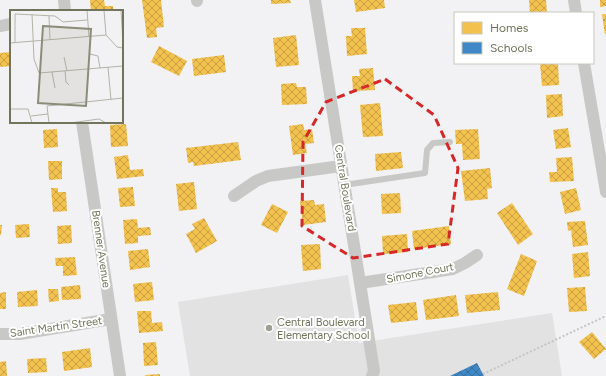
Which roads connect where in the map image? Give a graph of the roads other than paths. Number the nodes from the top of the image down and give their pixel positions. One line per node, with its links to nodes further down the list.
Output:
1 (64, 0): 4 (street)
2 (315, 0): 11 (street, Central Boulevard)
3 (574, 0): 5 (street)
4 (65, 10)
5 (576, 12)
6 (10, 24): 7 (street)
7 (0, 26)
8 (584, 64): 13 (street)
9 (82, 123): 17 (street, Brenner Avenue)
10 (450, 142): 12 (lane)
11 (341, 166): 12 (street, Central Boulevard); 14 (street)
12 (344, 185): 16 (street, Central Boulevard)
13 (606, 192)
14 (234, 196)
15 (477, 254): 16 (street, Simone Court)
16 (360, 284): 20 (street, Central Boulevard)
17 (111, 319): 18 (street, Saint Martin Street); 19 (street, Brenner Avenue)
18 (0, 334)
19 (120, 376)
20 (372, 376)

